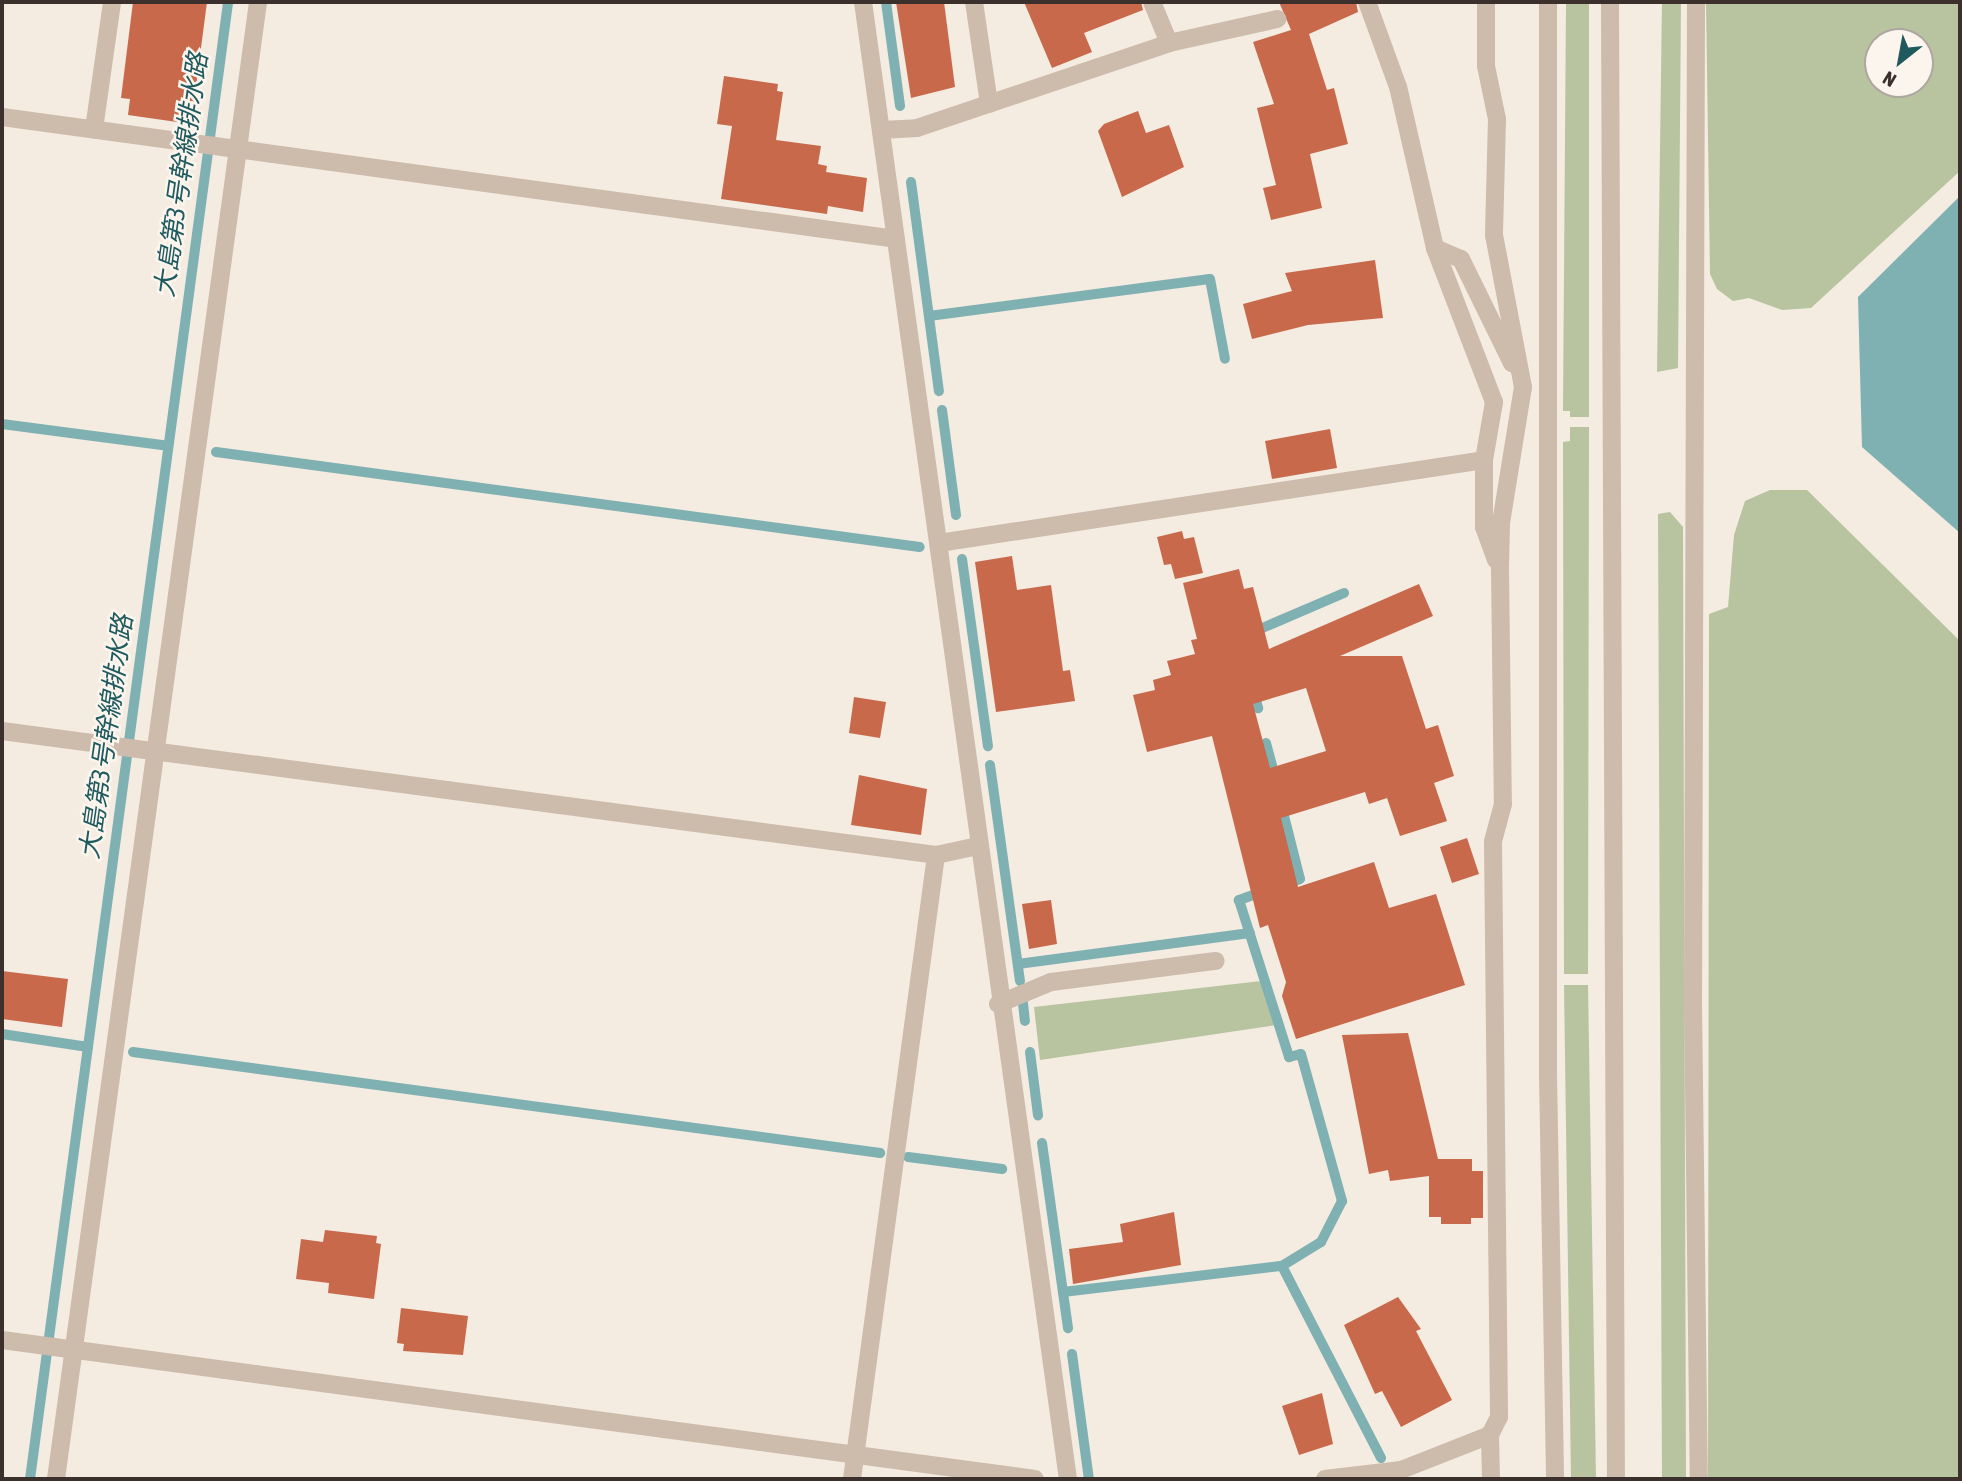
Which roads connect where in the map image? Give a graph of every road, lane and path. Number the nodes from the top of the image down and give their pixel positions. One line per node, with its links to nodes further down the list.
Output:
1 (112, 2): 15 (street)
2 (258, 2): 17 (street)
3 (863, 2): 16 (street)
4 (974, 2): 13 (street)
5 (1152, 2): 12 (street)
6 (1367, 2): 19 (street)
7 (1486, 2): 20 (street)
8 (1548, 2): 21 (street)
9 (1610, 2): 42 (street)
10 (1696, 2): 43 (street)
11 (1277, 19): 12 (street)
12 (1169, 43): 13 (street)
13 (989, 104): 16 (street)
14 (2, 117): 15 (street)
15 (94, 129): 17 (street)
16 (881, 130): 18 (street)
17 (231, 147): 18 (street); 26 (street)
18 (896, 239): 23 (street)
19 (1435, 248): 20 (street); 22 (street)
20 (1523, 387): 21 (street); 24 (street)
21 (1546, 388): 41 (street)
22 (1484, 460): 23 (street); 24 (street)
23 (939, 543): 27 (street)
24 (1500, 568): 33 (street)
25 (2, 731): 26 (street)
26 (148, 750): 28 (street); 32 (street)
27 (978, 846): 28 (street); 30 (street)
28 (936, 855): 34 (street)
29 (1216, 961): 30 (street)
30 (998, 1004): 38 (street)
31 (2, 1340): 32 (street)
32 (67, 1349): 34 (street); 35 (street)
33 (1490, 1435): 39 (street); 40 (street)
34 (855, 1455): 36 (street); 37 (street)
35 (56, 1479)
36 (852, 1479)
37 (1035, 1479)
38 (1068, 1479)
39 (1325, 1479)
40 (1491, 1479)
41 (1555, 1479)
42 (1616, 1479)
43 (1699, 1479)

